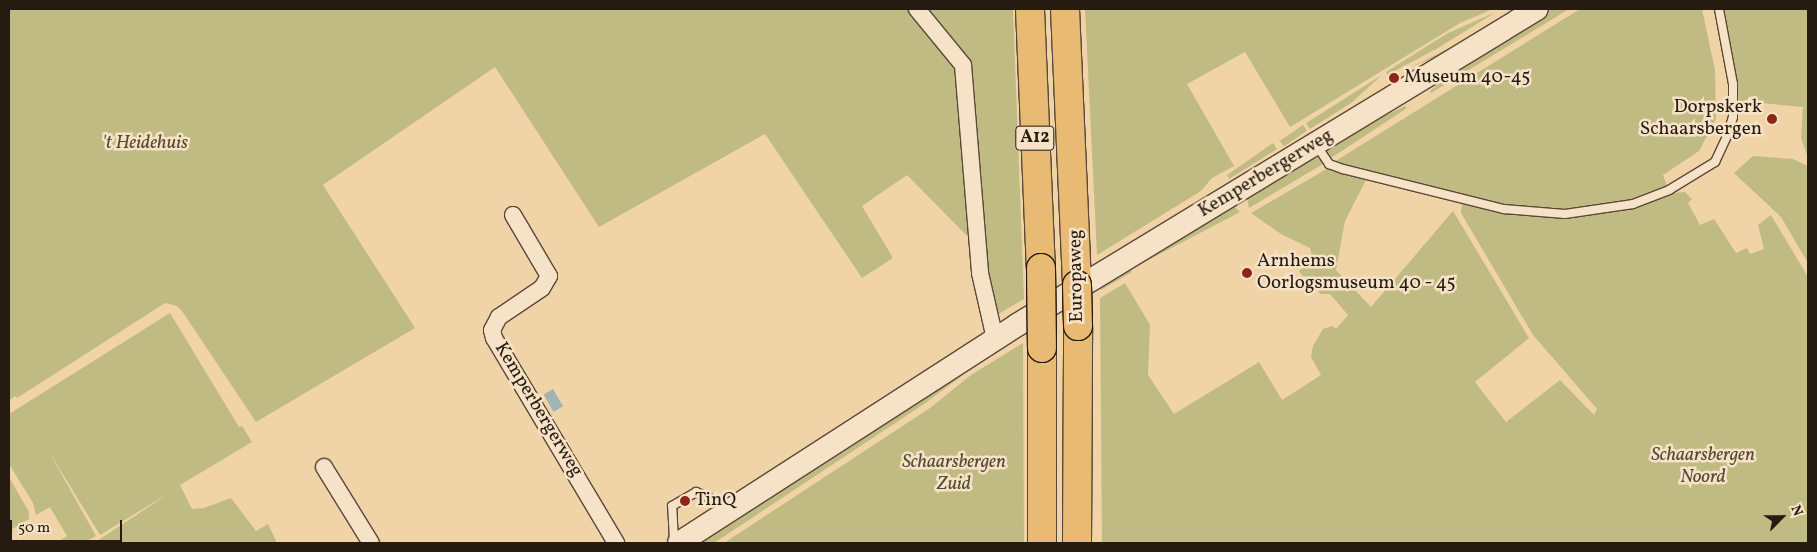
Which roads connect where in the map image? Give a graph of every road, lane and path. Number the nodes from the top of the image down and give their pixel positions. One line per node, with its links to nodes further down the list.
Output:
1 (917, 9): 8 (street)
2 (1030, 9): 15 (highway, Europaweg / A12, bridge)
3 (1065, 9): 16 (highway, Europaweg / A12, bridge)
4 (1537, 9): 6 (main road, Kemperbergerweg)
5 (1720, 9): 6 (lane)
6 (1315, 144): 8 (main road, Kemperbergerweg)
7 (513, 215): 12 (street, Kemperbergerweg)
8 (995, 339): 10 (main road, Kemperbergerweg)
9 (324, 467): 11 (street)
10 (732, 508): 13 (lane); 14 (main road, Kemperbergerweg)
11 (371, 543)
12 (616, 543)
13 (674, 543)
14 (679, 543)
15 (1042, 543)
16 (1077, 543)

